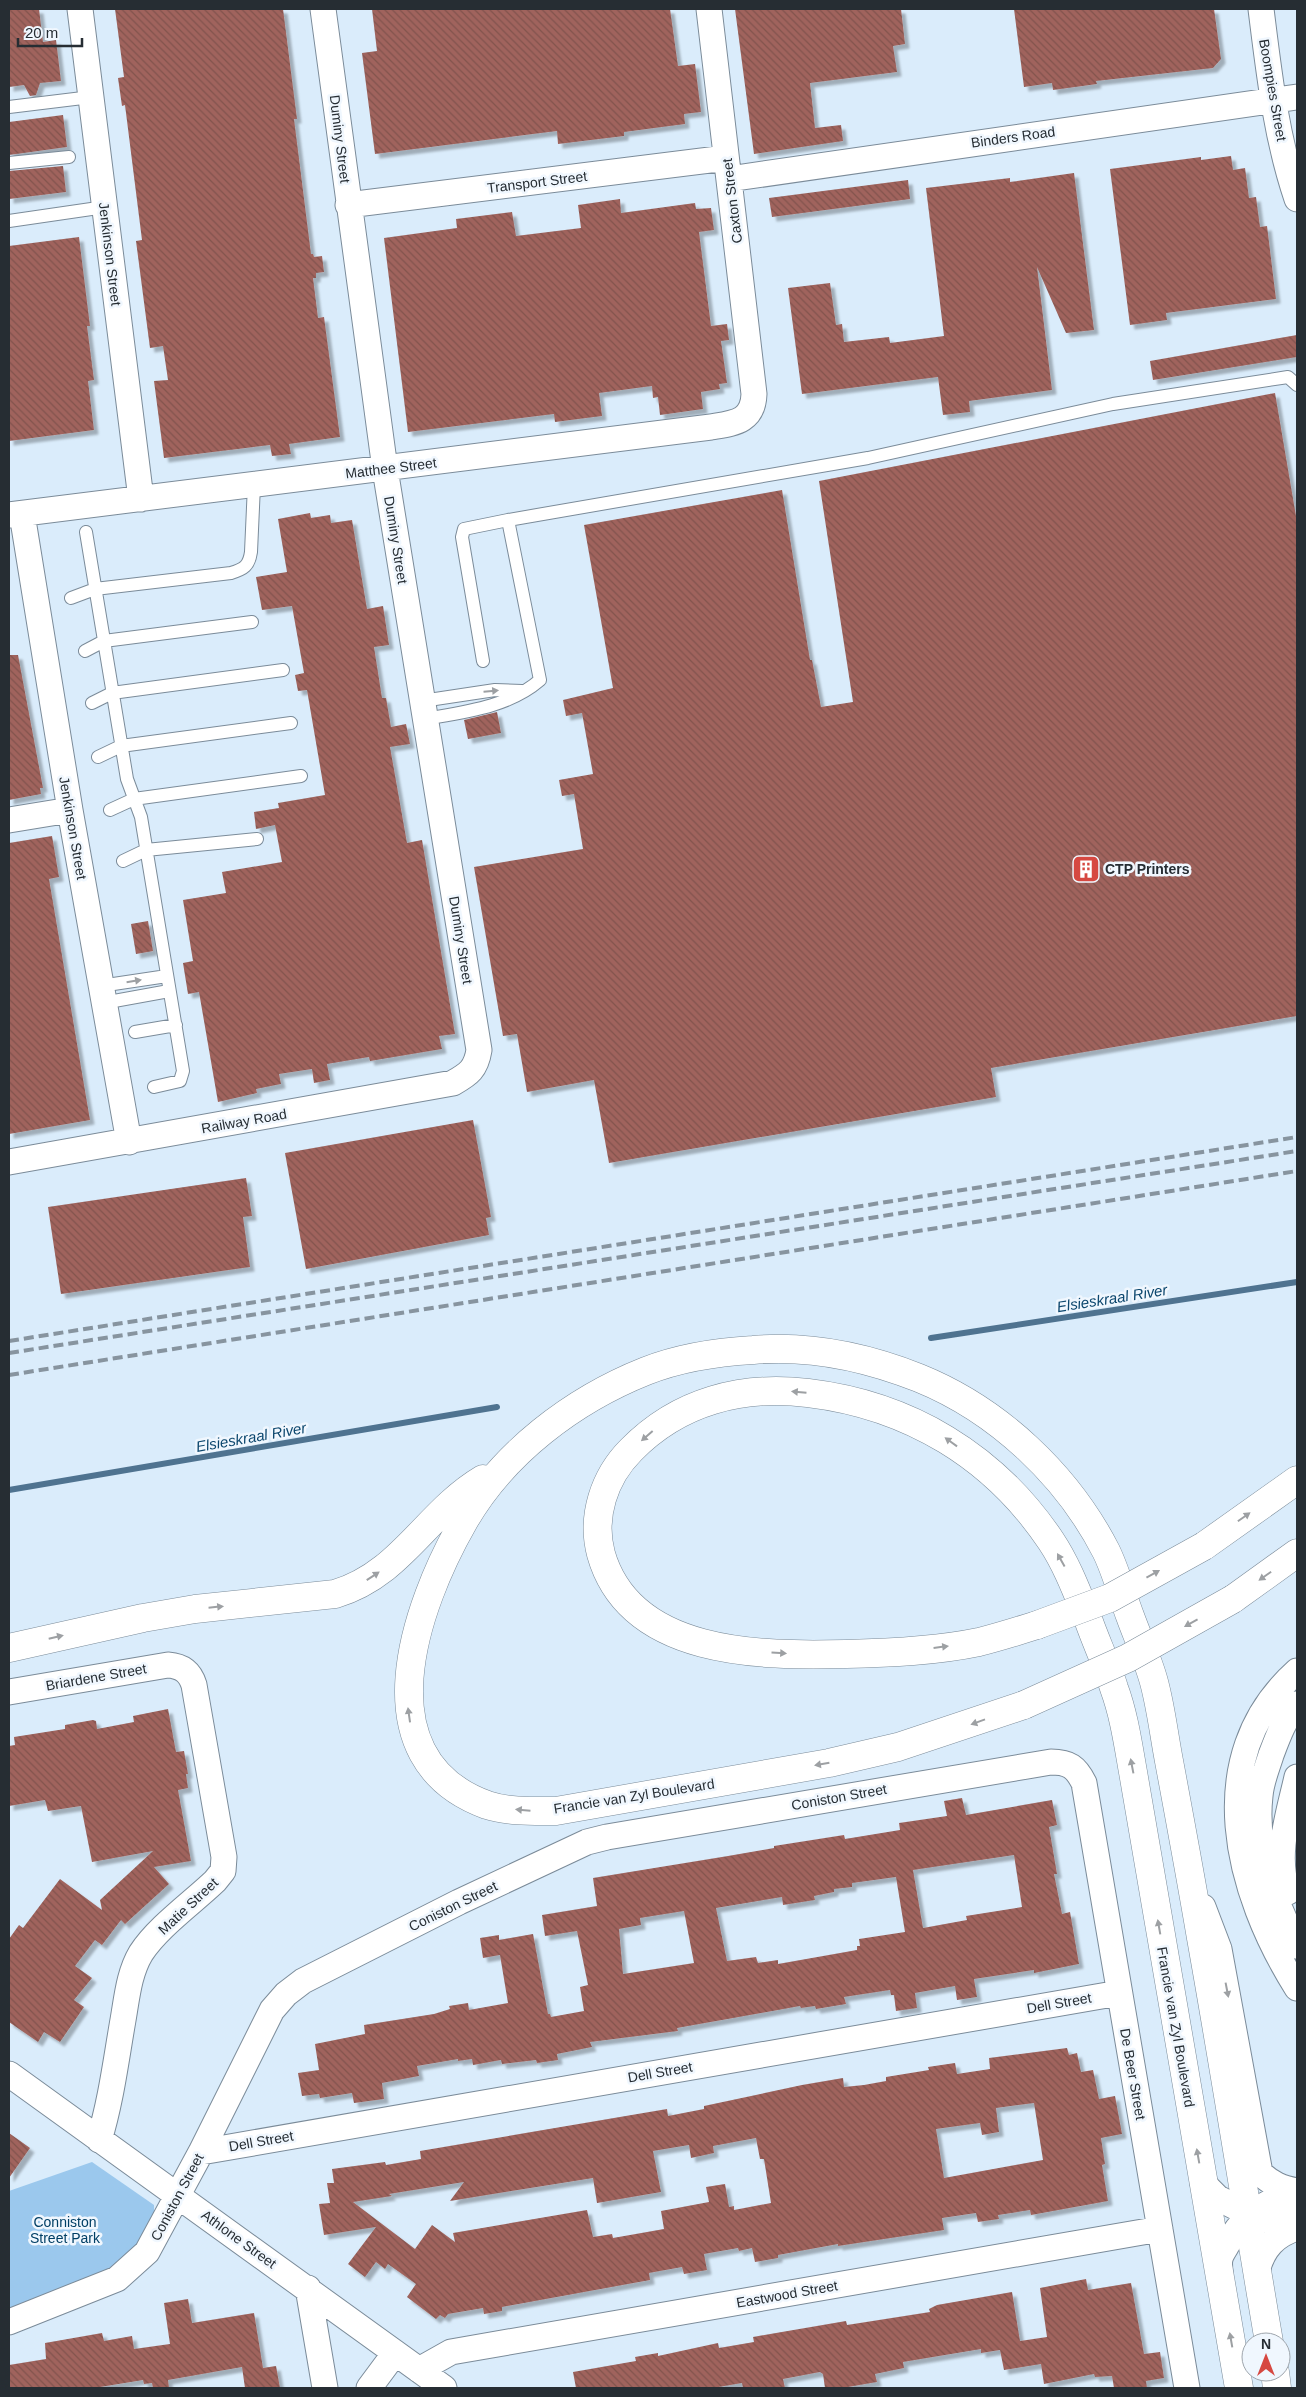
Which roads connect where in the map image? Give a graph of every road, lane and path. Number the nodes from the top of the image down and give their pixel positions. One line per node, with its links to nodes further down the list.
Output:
1 (80, 9): 5 (street, Jenkinson Street)
2 (323, 9): 13 (street, Duminy Street)
3 (709, 9): 11 (street, Caxton Street)
4 (1261, 9): 7 (street, Boompies Street)
5 (91, 97): 8 (lane); 14 (street, Jenkinson Street)
6 (1297, 97): 7 (street, Binders Road)
7 (1272, 100): 11 (street, Binders Road); 12 (street, Boompies Street)
8 (9, 107)
9 (69, 157): 10 (lane)
10 (9, 163)
11 (728, 168): 13 (street, Transport Street); 17 (street, Caxton Street)
12 (1297, 199)
13 (348, 205): 18 (street, Duminy Street)
14 (104, 207): 15 (lane); 20 (street, Jenkinson Street)
15 (9, 222)
16 (1297, 385): 22 (lane)
17 (754, 394): 18 (street, Matthee Street)
18 (385, 469): 19 (street, Matthee Street); 34 (street, Duminy Street)
19 (254, 486): 20 (street, Matthee Street); 24 (lane)
20 (141, 499): 21 (street, Matthee Street)
21 (16, 515): 40 (street, Jenkinson Street)
22 (508, 520): 29 (lane); 31 (lane)
23 (86, 532): 24 (lane)
24 (95, 589): 25 (lane); 27 (lane)
25 (71, 598)
26 (252, 622): 27 (lane)
27 (104, 641): 28 (lane); 32 (lane)
28 (85, 650)
29 (483, 661)
30 (283, 670): 32 (lane)
31 (527, 692): 34 (lane); 34 (lane, one-way to 31)
32 (112, 693): 33 (lane); 36 (lane)
33 (92, 703)
34 (424, 710): 51 (street, Duminy Street)
35 (291, 723): 36 (lane)
36 (121, 746): 37 (lane); 39 (lane)
37 (98, 757)
38 (301, 776): 39 (lane)
39 (134, 799): 41 (lane); 44 (lane)
40 (70, 810): 42 (street); 48 (street, Jenkinson Street)
41 (110, 810)
42 (9, 820)
43 (257, 839): 44 (lane)
44 (146, 850): 45 (lane); 46 (lane)
45 (123, 861)
46 (167, 976): 47 (lane); 48 (lane, one-way to 46)
47 (169, 991): 48 (lane); 49 (lane)
48 (102, 994): 53 (street, Jenkinson Street)
49 (176, 1025): 50 (lane); 52 (lane)
50 (135, 1032)
51 (474, 1069): 53 (street, Railway Road)
52 (154, 1087)
53 (129, 1142): 54 (street, Railway Road)
54 (9, 1162)
55 (506, 1466): 57 (main road, Francie van Zyl Boulevard, one-way to 55, bridge); 58 (main road, one-way to 55); 68 (main road, Francie van Zyl Boulevard)
56 (1297, 1480): 77 (main road, Francie van Zyl Boulevard, one-way to 56, bridge)
57 (1297, 1553)
58 (9, 1648)
59 (182, 1668): 62 (street, Briardene Street); 75 (street, Matie Street)
60 (1297, 1671): 72 (street)
61 (1297, 1688): 71 (street)
62 (9, 1692)
63 (1297, 1704): 70 (street)
64 (1297, 1735): 67 (street)
65 (1071, 1765): 73 (street, De Beer Street); 76 (street, Coniston Street)
66 (1297, 1777): 67 (street)
67 (1282, 1875): 69 (street)
68 (1191, 1877): 78 (street, one-way to 78); 82 (main road, Francie van Zyl Boulevard)
69 (1297, 1916)
70 (1297, 1946)
71 (1297, 1966)
72 (1297, 1988)
73 (1119, 1993): 76 (street, Dell Street); 84 (street, De Beer Street)
74 (9, 2074): 75 (street, Athlone Street)
75 (99, 2140): 80 (street, Athlone Street)
76 (201, 2152): 80 (street, Coniston Street)
77 (1203, 2183): 82 (street); 86 (main road, Francie van Zyl Boulevard)
78 (1297, 2191)
79 (1297, 2195): 82 (street)
80 (178, 2196): 87 (street, Athlone Street); 88 (street, Coniston Street)
81 (1297, 2213): 82 (street)
82 (1249, 2216): 85 (main road, Francie van Zyl Boulevard); 86 (street)
83 (1297, 2228): 85 (street)
84 (1160, 2229): 91 (street, Eastwood Street); 95 (street, De Beer Street)
85 (1257, 2271): 89 (main road, Francie van Zyl Boulevard)
86 (1220, 2277): 96 (main road, Francie van Zyl Boulevard, one-way to 86)
87 (308, 2288): 90 (street, Athlone Street); 92 (street)
88 (9, 2322)
89 (1268, 2332)
90 (395, 2353): 91 (street, Athlone Street); 93 (street)
91 (419, 2370): 94 (street, Athlone Street)
92 (325, 2388)
93 (369, 2388)
94 (444, 2388)
95 (1187, 2388)
96 (1239, 2388)

